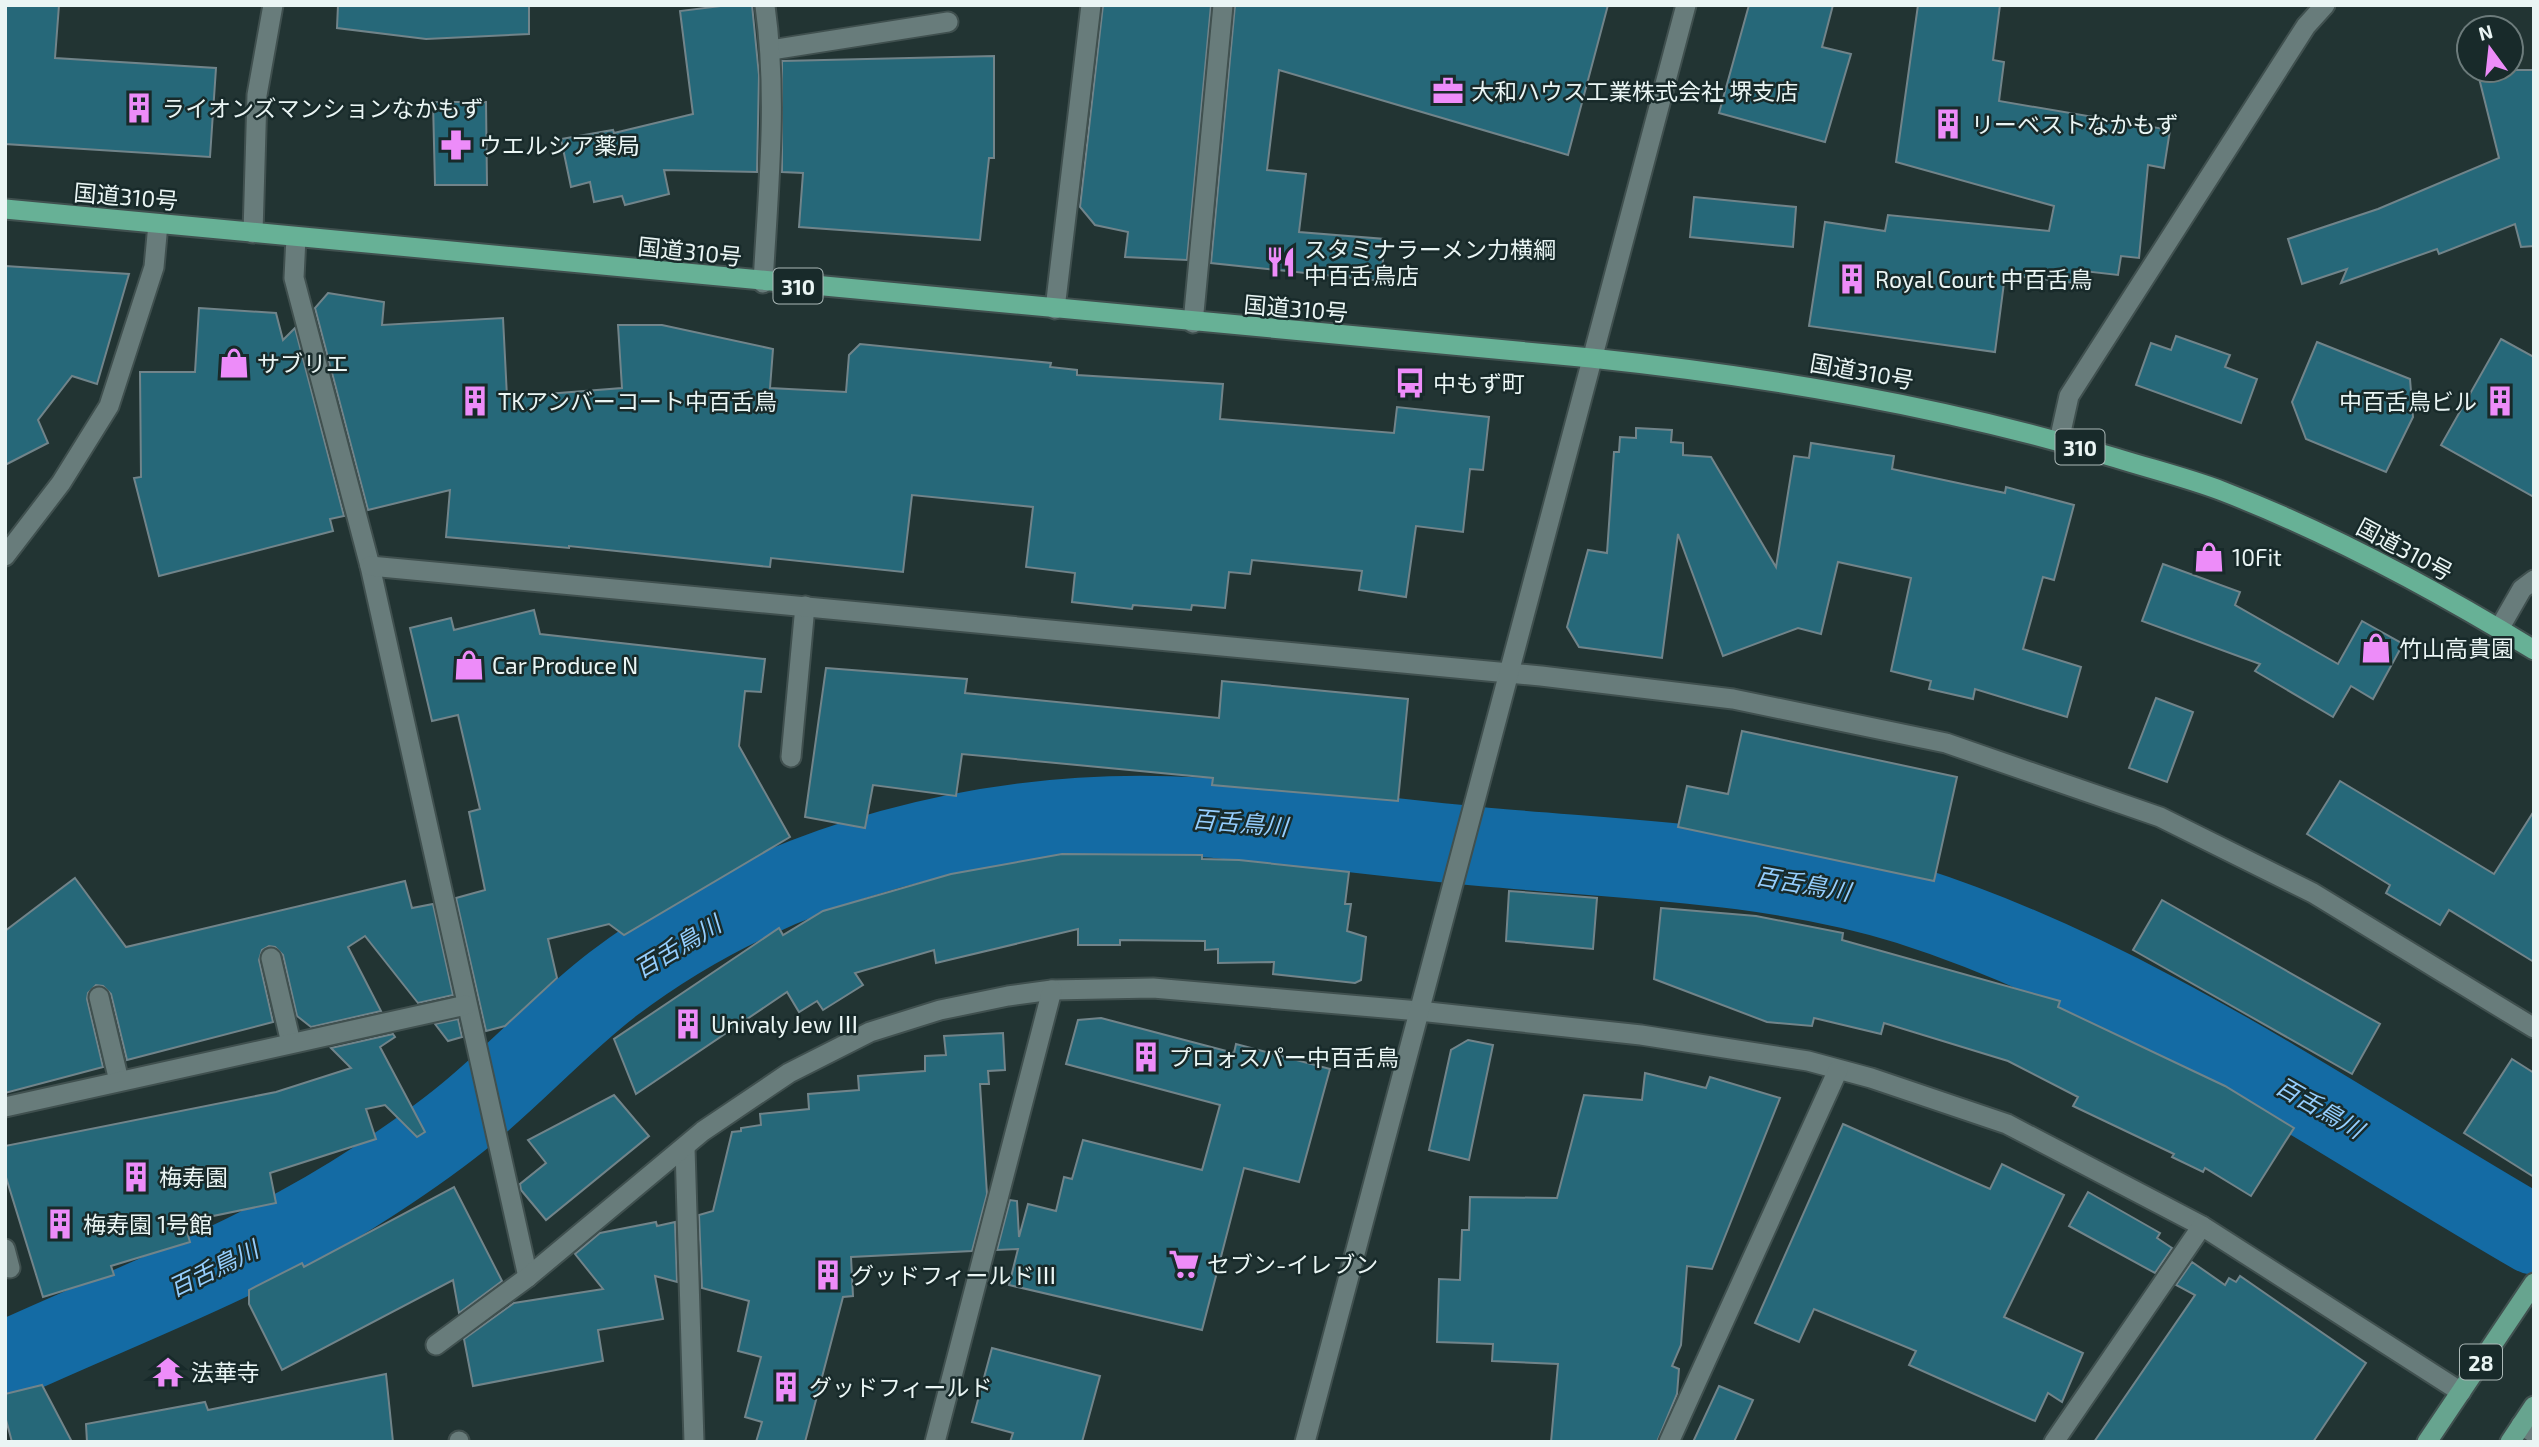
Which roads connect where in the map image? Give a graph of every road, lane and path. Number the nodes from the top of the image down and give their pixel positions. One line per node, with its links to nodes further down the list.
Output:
1 (273, 5): 11 (street)
2 (1091, 5): 14 (street)
3 (1223, 5): 15 (street)
4 (1686, 5): 16 (street)
5 (2325, 5): 17 (street)
6 (765, 6): 8 (street)
7 (948, 22): 8 (street)
8 (771, 50): 13 (street)
9 (5, 209): 10 (highway, 国道310号 / 310)
10 (158, 224): 11 (highway, 国道310号 / 310); 18 (street)
11 (253, 233): 12 (highway, 国道310号 / 310)
12 (296, 237): 13 (highway, 国道310号 / 310); 19 (street)
13 (763, 283): 14 (highway, 国道310号 / 310)
14 (1055, 309): 15 (highway, 国道310号 / 310)
15 (1193, 323): 16 (highway, 国道310号 / 310)
16 (1591, 358): 17 (highway, 国道310号 / 310); 24 (street)
17 (2059, 441): 22 (highway, 国道310号 / 310)
18 (5, 556)
19 (370, 566): 21 (street); 29 (street)
20 (2534, 580): 22 (street)
21 (805, 606): 24 (street); 25 (street)
22 (2499, 629): 23 (highway, 国道310号 / 310)
23 (2534, 650)
24 (1507, 673): 30 (street); 31 (street)
25 (791, 757)
26 (271, 958): 32 (street)
27 (1052, 990): 30 (street); 36 (street); 47 (street)
28 (99, 998): 34 (street)
29 (466, 1005): 32 (street); 40 (street)
30 (1419, 1011): 33 (street); 48 (street)
31 (2534, 1028)
32 (291, 1043): 34 (street)
33 (1838, 1070): 37 (street); 49 (street)
34 (119, 1081): 35 (street)
35 (5, 1107)
36 (685, 1148): 40 (street); 46 (street)
37 (2202, 1226): 43 (street); 50 (street)
38 (5, 1249): 39 (street)
39 (10, 1268)
40 (528, 1277): 42 (street)
41 (2534, 1283): 43 (main road, 28)
42 (436, 1345)
43 (2461, 1392): 51 (main road, 28)
44 (2534, 1406): 45 (main road)
45 (2528, 1429): 52 (main road)
46 (694, 1442)
47 (935, 1442)
48 (1305, 1442)
49 (1669, 1442)
50 (2054, 1442)
51 (2427, 1442)
52 (2510, 1442)

